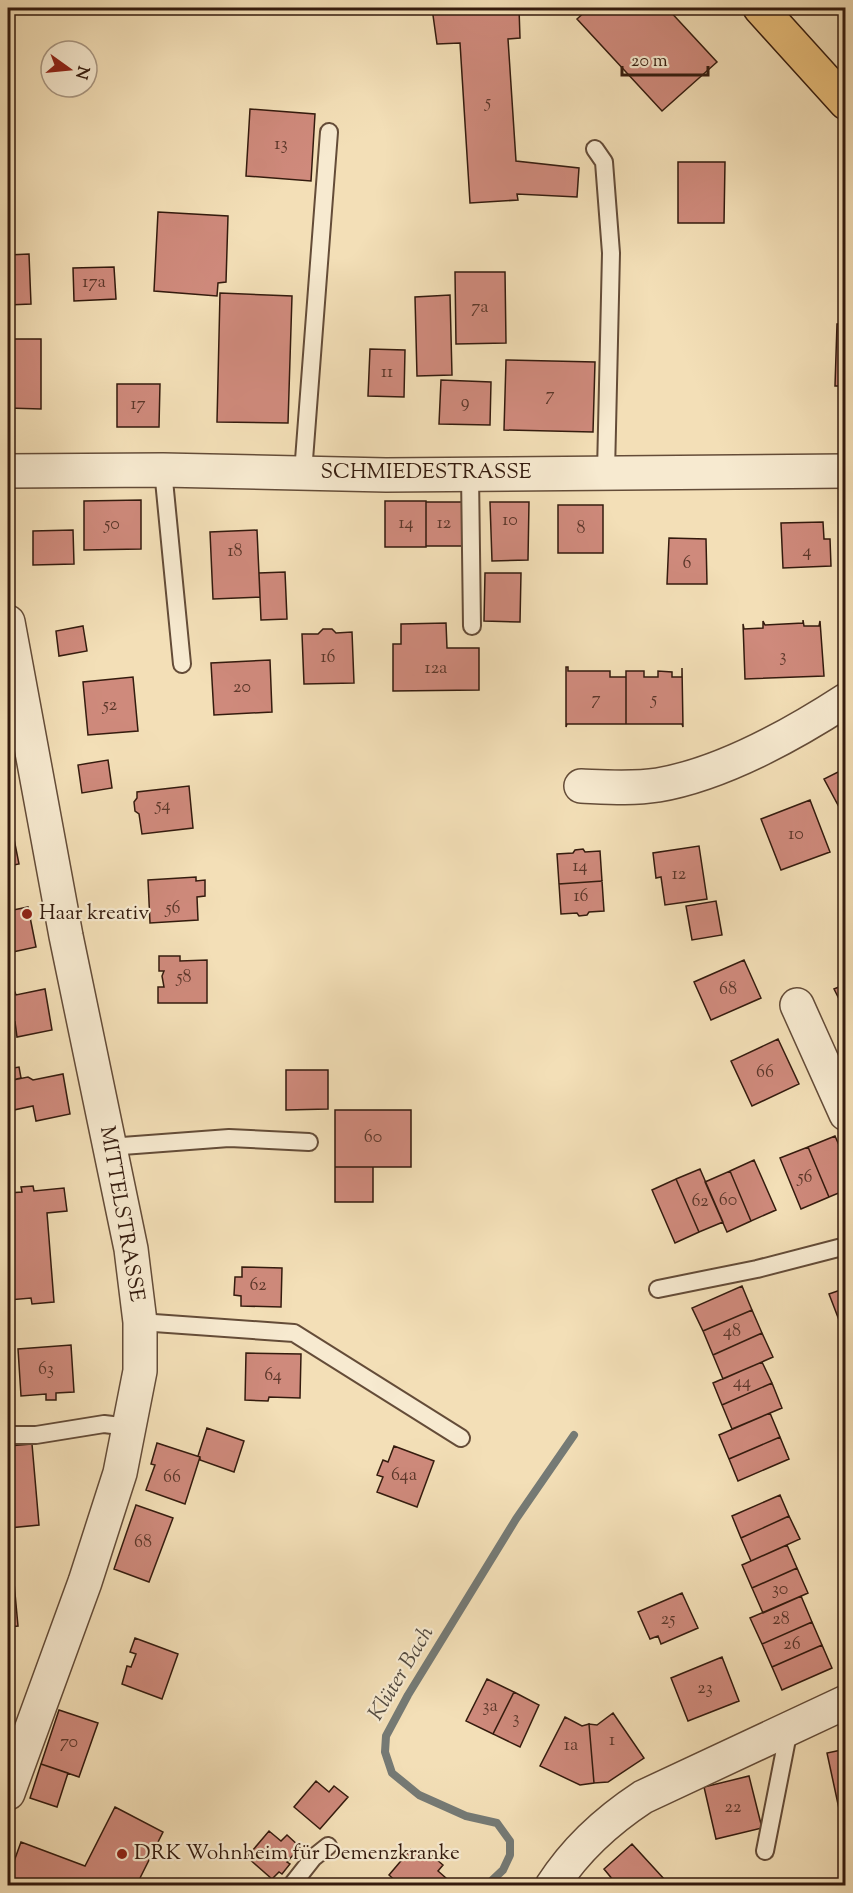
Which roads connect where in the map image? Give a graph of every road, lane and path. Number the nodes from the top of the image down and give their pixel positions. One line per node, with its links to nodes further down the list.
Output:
1 (760, 8): 2 (main road)
2 (846, 103)
3 (329, 132): 9 (lane)
4 (595, 149): 8 (lane)
5 (164, 470): 6 (street, SCHMIEDESTRASSE); 9 (street, SCHMIEDESTRASSE); 13 (lane)
6 (8, 471)
7 (846, 471): 8 (street, SCHMIEDESTRASSE)
8 (606, 472): 10 (street, SCHMIEDESTRASSE)
9 (303, 473): 10 (street, SCHMIEDESTRASSE)
10 (470, 474): 12 (lane)
11 (8, 622): 19 (street, MITTELSTRASSE)
12 (472, 626)
13 (182, 664)
14 (846, 700): 15 (street)
15 (581, 786)
16 (797, 1005): 17 (street)
17 (846, 1114)
18 (309, 1142): 19 (lane)
19 (109, 1148): 22 (street, MITTELSTRASSE)
20 (846, 1246): 21 (lane)
21 (658, 1289)
22 (140, 1323): 23 (street, MITTELSTRASSE); 25 (lane)
23 (129, 1427): 24 (lane); 28 (street, MITTELSTRASSE)
24 (8, 1435)
25 (461, 1438)
26 (846, 1702): 27 (street)
27 (789, 1729): 31 (lane); 33 (street)
28 (16, 1749): 29 (street, MITTELSTRASSE)
29 (8, 1793)
30 (328, 1846): 32 (lane)
31 (765, 1851)
32 (291, 1886)
33 (552, 1886)

